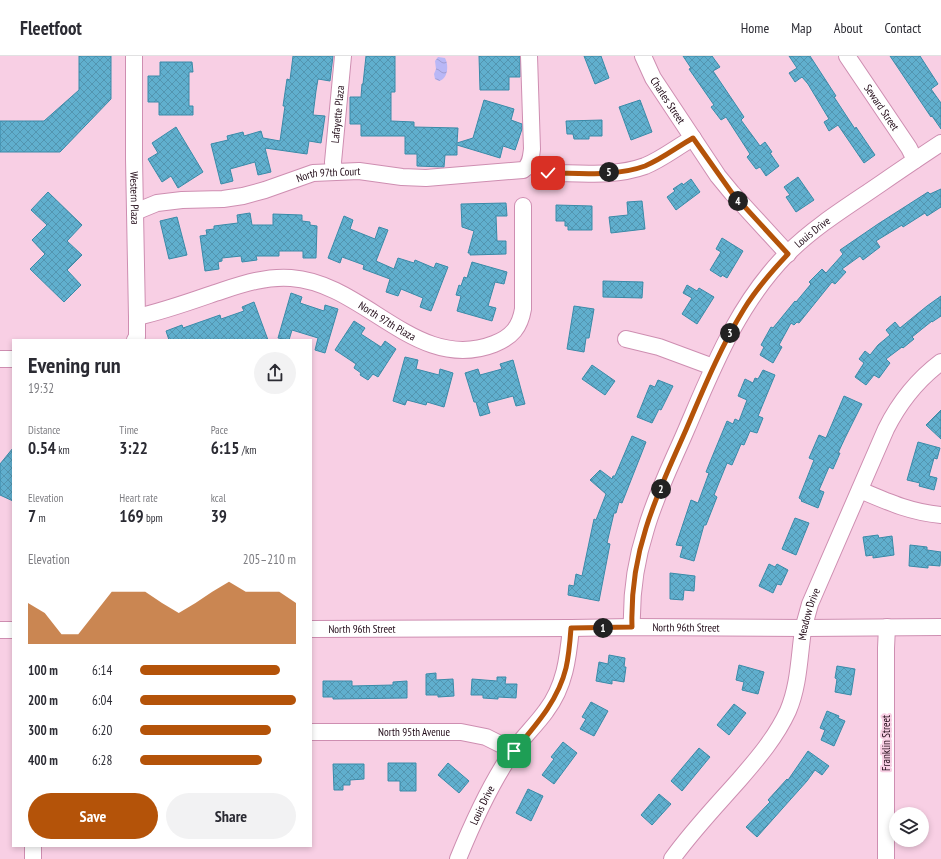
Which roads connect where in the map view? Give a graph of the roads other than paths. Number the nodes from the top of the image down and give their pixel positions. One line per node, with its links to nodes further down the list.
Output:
1 (134, 56): 12 (street, Western Plaza)
2 (343, 56): 9 (street, Lafayette Plaza)
3 (529, 56): 9 (street, North 97th Court)
4 (643, 56): 6 (street, Charles Street)
5 (847, 56): 8 (street, Seward Street)
6 (693, 138): 10 (street); 13 (street, Charles Street)
7 (941, 143): 8 (street, Louis Drive)
8 (915, 160): 13 (street, Louis Drive)
9 (334, 172): 12 (street, North 97th Court)
10 (548, 173)
11 (523, 206): 14 (street, North 97th Plaza)
12 (135, 212): 14 (street, Western Plaza)
13 (788, 254): 20 (street, Louis Drive)
14 (137, 317): 15 (street, Western Plaza)
15 (135, 339)
16 (626, 339): 20 (street)
17 (0, 359): 18 (street)
18 (12, 359)
19 (941, 362): 21 (street, Meadow Drive)
20 (713, 367): 23 (street, Louis Drive)
21 (860, 490): 22 (street); 27 (street, Meadow Drive)
22 (941, 515)
23 (632, 627): 26 (street, North 96th Street); 27 (street, North 96th Street)
24 (887, 627): 25 (street, North 96th Street); 27 (street, North 96th Street); 37 (street, Franklin Street)
25 (941, 627)
26 (571, 628): 28 (street, North 96th Street); 32 (street, Louis Drive)
27 (804, 628): 36 (street, Meadow Drive)
28 (312, 629)
29 (0, 630): 30 (street)
30 (12, 630)
31 (312, 732): 32 (street, North 95th Avenue)
32 (514, 751): 35 (street, Louis Drive)
33 (33, 847): 34 (street)
34 (33, 859)
35 (458, 859)
36 (672, 859)
37 (886, 859)

